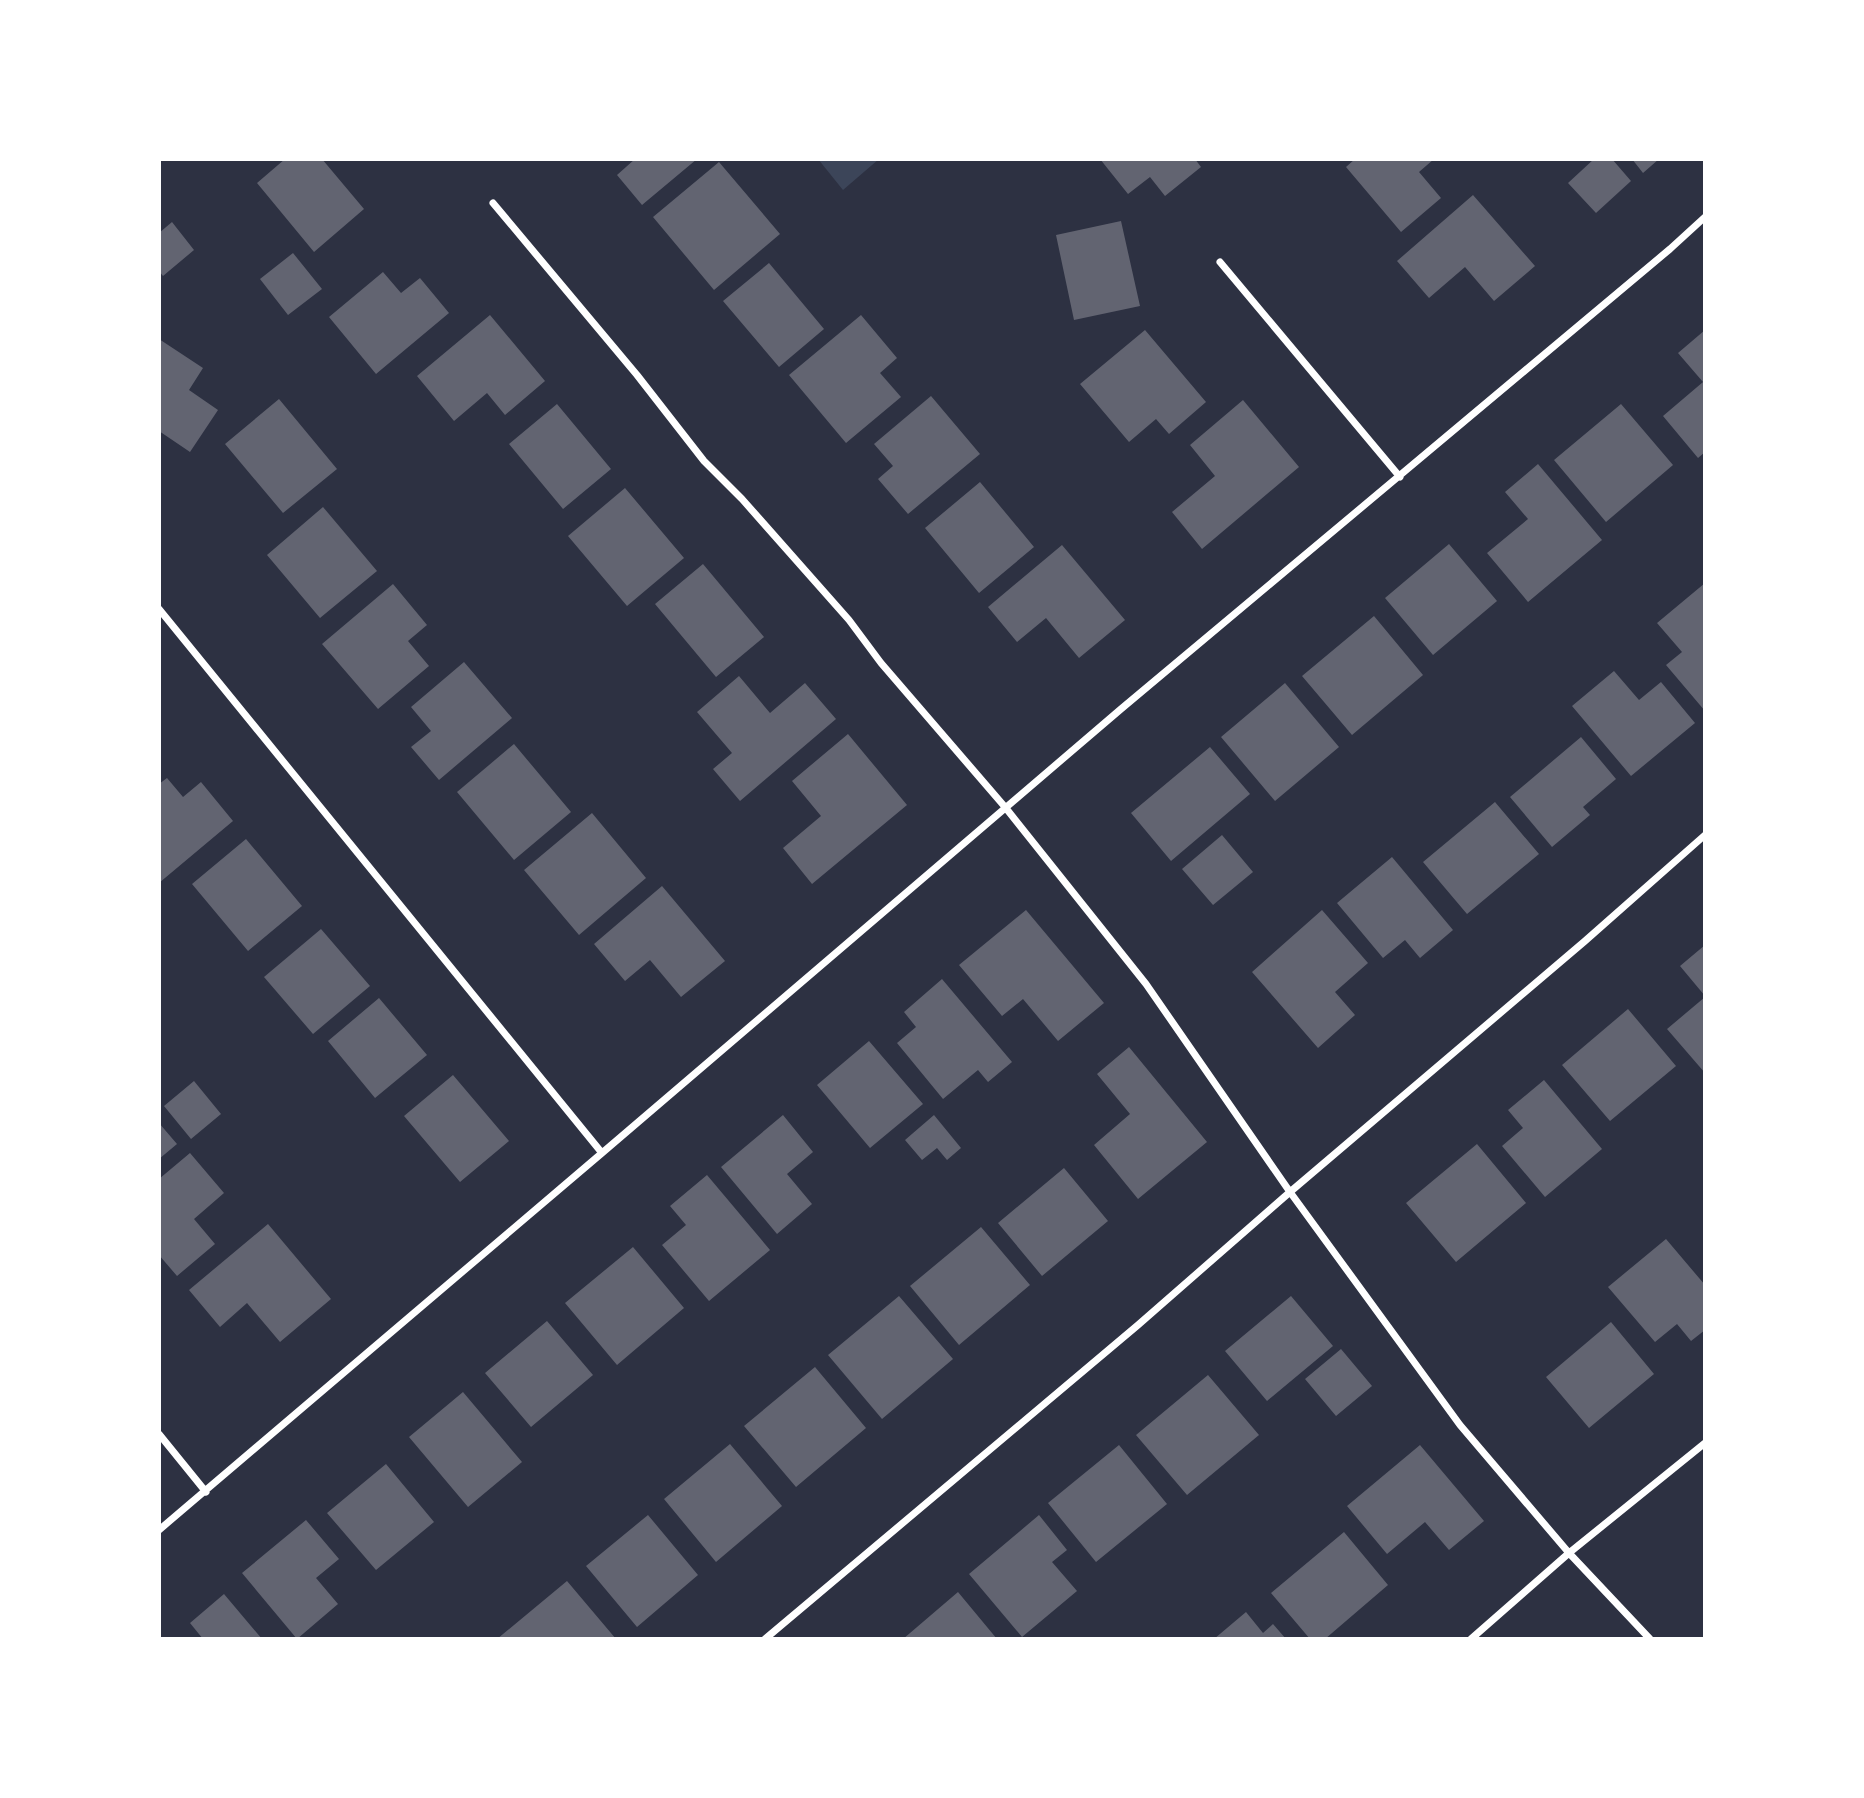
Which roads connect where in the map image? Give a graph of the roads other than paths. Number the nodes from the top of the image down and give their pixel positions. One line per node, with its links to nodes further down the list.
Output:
1 (493, 203): 6 (street)
2 (1705, 217): 4 (street)
3 (1220, 262): 4 (street)
4 (1400, 477): 6 (street)
5 (159, 609): 8 (street)
6 (1005, 807): 8 (street); 9 (street)
7 (1705, 835): 9 (street)
8 (602, 1153): 12 (street)
9 (1290, 1192): 14 (street); 15 (street)
10 (159, 1434): 12 (street)
11 (1705, 1443): 14 (street)
12 (206, 1492): 13 (street)
13 (159, 1530)
14 (1569, 1553): 16 (street); 17 (street)
15 (765, 1639)
16 (1472, 1639)
17 (1650, 1639)

